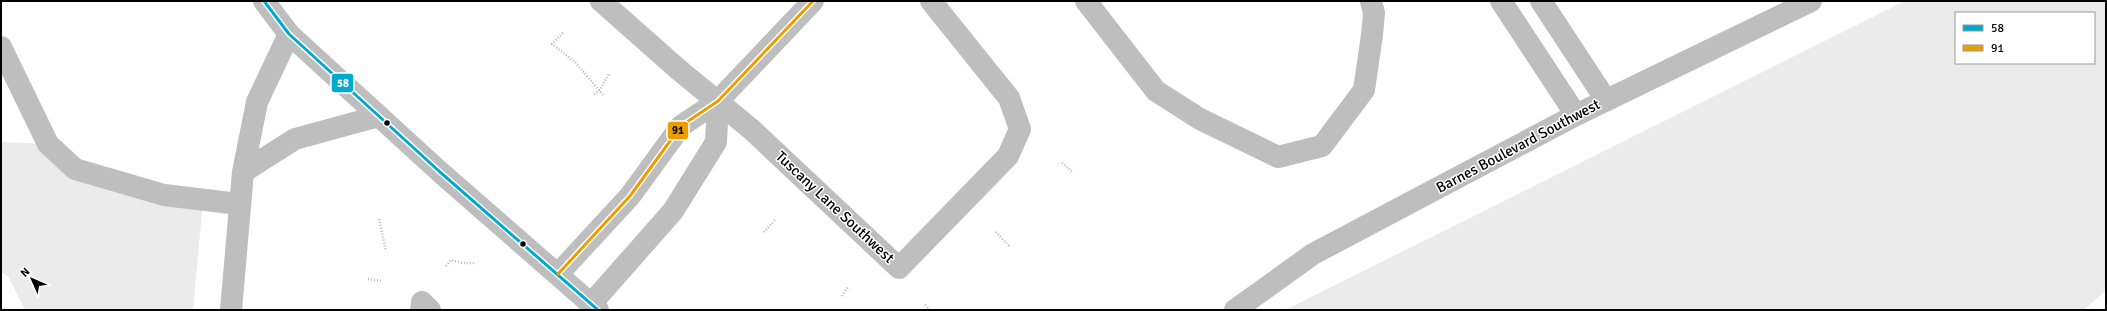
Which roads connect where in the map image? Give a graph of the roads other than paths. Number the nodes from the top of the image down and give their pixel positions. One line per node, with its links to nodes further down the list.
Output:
1 (264, 1): 10 (street)
2 (601, 1): 13 (street, Tuscany Lane Southwest)
3 (813, 1): 13 (street)
4 (931, 1): 13 (street, Tuscany Lane Southwest)
5 (1086, 1): 6 (street)
6 (1371, 1)
7 (1501, 1): 14 (street)
8 (1541, 1): 12 (street)
9 (1811, 1): 12 (street, Barnes Boulevard Southwest)
10 (289, 34): 15 (street); 16 (street)
11 (1, 47): 17 (street)
12 (1606, 100): 14 (street, Barnes Boulevard Southwest)
13 (718, 101): 18 (street); 19 (street)
14 (1576, 115): 23 (street, Barnes Boulevard Southwest)
15 (379, 116): 16 (street); 18 (street)
16 (243, 172): 17 (street)
17 (239, 204): 20 (street)
18 (558, 274): 19 (street)
19 (595, 307)
20 (231, 310)
21 (421, 310): 22 (street)
22 (430, 310)
23 (1235, 310)

